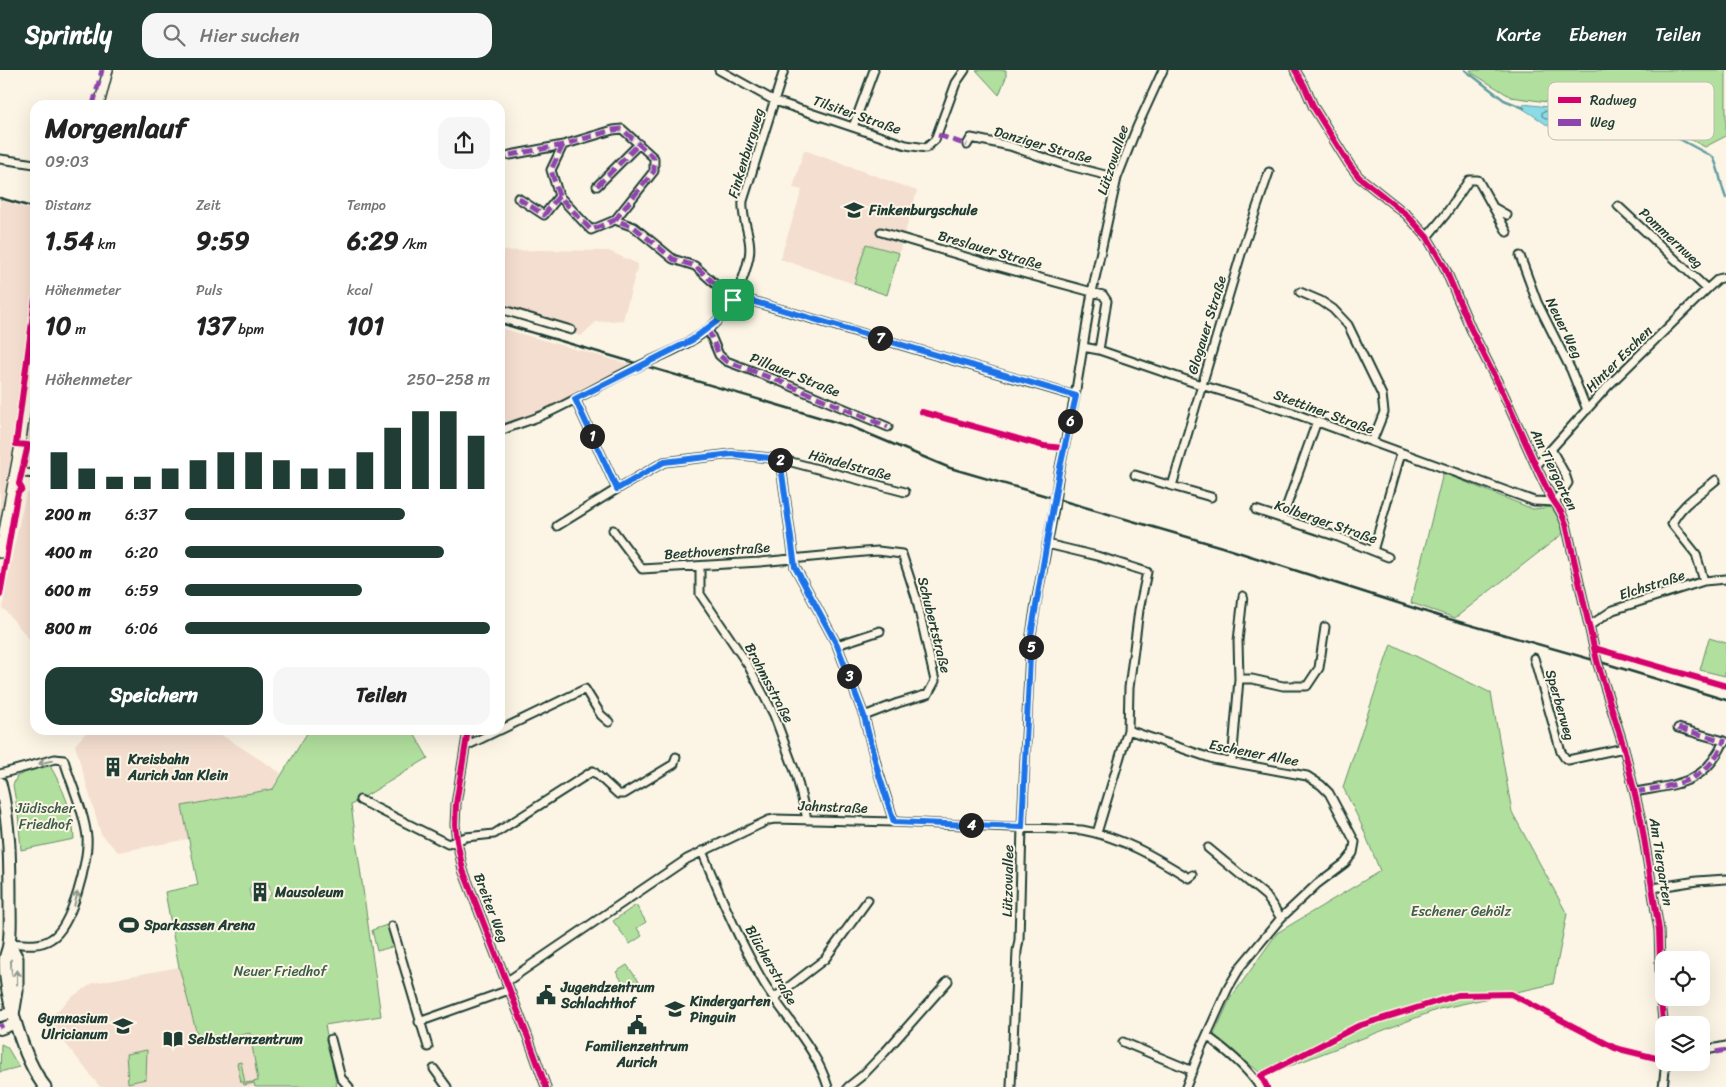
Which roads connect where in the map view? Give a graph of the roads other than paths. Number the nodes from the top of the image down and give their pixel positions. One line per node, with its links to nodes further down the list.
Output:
1 (108, 70): 8 (street)
2 (719, 70): 9 (street, Tilsiter Straße)
3 (784, 70): 9 (street, Finkenburgweg)
4 (874, 70): 10 (street)
5 (965, 70): 10 (street, Tilsiter Straße)
6 (1163, 70): 18 (street, Lützowallee)
7 (1295, 70): 28 (street, Am Tiergarten)
8 (100, 100)
9 (775, 101): 10 (street, Tilsiter Straße); 34 (street, Finkenburgweg)
10 (853, 126)
11 (639, 144): 12 (street); 19 (street); 25 (street)
12 (563, 145): 14 (street); 20 (street)
13 (967, 145): 18 (street, Danziger Straße)
14 (510, 155)
15 (0, 159): 16 (street)
16 (30, 163)
17 (1269, 172): 41 (street, Glogauer Straße)
18 (1117, 178): 32 (street, Lützowallee)
19 (597, 186)
20 (559, 196): 21 (street); 25 (street)
21 (518, 198)
22 (1618, 206): 31 (street, Pommernweg)
23 (1493, 207): 24 (street); 27 (street); 28 (street)
24 (1507, 215)
25 (615, 220): 34 (street)
26 (881, 232): 32 (street, Breslauer Straße)
27 (1507, 232)
28 (1427, 237): 52 (street, Am Tiergarten)
29 (1520, 256): 44 (street, Neuer Weg)
30 (1726, 277): 31 (street, Hinter Eschen)
31 (1707, 289): 44 (street, Hinter Eschen)
32 (1092, 292): 38 (street, Lützowallee); 39 (street)
33 (1300, 292): 48 (street)
34 (734, 298): 36 (street, Finkenburgweg); 42 (street)
35 (505, 310): 37 (street)
36 (708, 329): 43 (street, Finkenburgweg); 46 (street, Pillauer Straße)
37 (571, 330)
38 (1083, 347): 39 (street, Stettiner Straße); 42 (street, Lützowallee)
39 (1098, 350): 41 (street, Stettiner Straße)
40 (30, 383): 53 (street)
41 (1202, 385): 45 (street, Stettiner Straße); 57 (street, Glogauer Straße)
42 (1076, 396): 66 (street, Lützowallee)
43 (575, 399): 47 (street, Finkenburgweg); 58 (street)
44 (1587, 410): 49 (street, Hinter Eschen)
45 (1317, 421): 48 (street, Stettiner Straße); 63 (street)
46 (888, 427)
47 (505, 429)
48 (1372, 442): 50 (street, Stettiner Straße)
49 (1551, 449): 52 (street, Hinter Eschen); 61 (street)
50 (1401, 453): 61 (street, Stettiner Straße); 67 (street)
51 (780, 459): 58 (street, Händelstraße); 59 (street, Händelstraße); 71 (street)
52 (1536, 466): 61 (street, Am Tiergarten)
53 (15, 472): 54 (street); 68 (street)
54 (30, 474)
55 (1135, 475): 57 (street)
56 (1716, 480): 74 (street)
57 (1172, 486): 60 (street)
58 (617, 489): 64 (street, Händelstraße)
59 (905, 492)
60 (1211, 497)
61 (1555, 502): 76 (street, Am Tiergarten)
62 (1256, 510): 63 (street, Kolberger Straße)
63 (1282, 519): 67 (street, Kolberger Straße)
64 (557, 526)
65 (613, 530): 72 (street, Beethovenstraße)
66 (1047, 544): 86 (street); 100 (street, Lützowallee)
67 (1373, 550): 70 (street, Kolberger Straße)
68 (0, 553)
69 (902, 554): 71 (street, Beethovenstraße); 82 (street, Schubertstraße)
70 (1388, 557)
71 (793, 558): 72 (street, Beethovenstraße); 79 (street)
72 (700, 566): 98 (street, Brahmsstraße)
73 (1726, 579): 74 (street, Elchstraße)
74 (1704, 581): 76 (street, Elchstraße)
75 (1244, 596): 81 (street)
76 (1589, 626): 91 (street, Am Tiergarten)
77 (1325, 627): 81 (street)
78 (880, 631): 79 (street)
79 (837, 645): 82 (street)
80 (1534, 658): 91 (street, Sperberweg)
81 (1239, 679): 93 (street)
82 (864, 716): 99 (street)
83 (609, 722): 84 (street)
84 (505, 728)
85 (1678, 728): 89 (street)
86 (1128, 730): 93 (street, Eschener Allee); 101 (street)
87 (467, 735): 90 (street, Breiter Weg)
88 (489, 735): 90 (street)
89 (1725, 742): 96 (street)
90 (466, 746): 102 (street, Breiter Weg)
91 (1624, 748): 96 (street, Am Tiergarten)
92 (676, 757): 102 (street)
93 (1232, 762): 109 (street, Eschener Allee)
94 (0, 774): 112 (street, one-way to 94)
95 (0, 782): 110 (main road)
96 (1635, 792): 107 (street, Am Tiergarten)
97 (360, 800): 102 (street)
98 (807, 819): 99 (street, Jahnstraße); 104 (street, Jahnstraße)
99 (894, 822): 100 (street, Jahnstraße)
100 (1022, 827): 101 (street, Jahnstraße); 137 (street, Lützowallee)
101 (1097, 833): 105 (street, Jahnstraße)
102 (457, 841): 114 (street, Breiter Weg)
103 (1208, 848): 109 (street)
104 (702, 851): 114 (street, Jahnstraße); 116 (street, Blücherstraße)
105 (1193, 875)
106 (1726, 879): 107 (street)
107 (1653, 888): 118 (street, Am Tiergarten)
108 (868, 900): 116 (street)
109 (1281, 918): 122 (street, Eschener Allee)
110 (5, 921): 112 (main road)
111 (392, 926): 120 (street)
112 (10, 943): 119 (main road)
113 (948, 981): 136 (street)
114 (506, 982): 115 (street, Breiter Weg)
115 (509, 990): 120 (street); 134 (street, Breiter Weg)
116 (774, 998): 135 (street, Blücherstraße)
117 (0, 1016): 119 (main road)
118 (1663, 1016)
119 (15, 1018): 121 (main road); 131 (main road)
120 (420, 1022): 126 (street)
121 (0, 1028)
122 (1207, 1036): 129 (street, Eschener Allee); 139 (street)
123 (331, 1039): 132 (street)
124 (1123, 1042): 129 (street)
125 (1726, 1046): 127 (street)
126 (428, 1048)
127 (1710, 1049)
128 (434, 1069): 133 (street)
129 (1193, 1071): 138 (street, Eschener Allee)
130 (1665, 1071): 140 (street)
131 (45, 1087)
132 (349, 1087)
133 (447, 1087)
134 (546, 1087)
135 (828, 1087)
136 (848, 1087)
137 (1011, 1087)
138 (1186, 1087)
139 (1260, 1087)
140 (1663, 1087)

